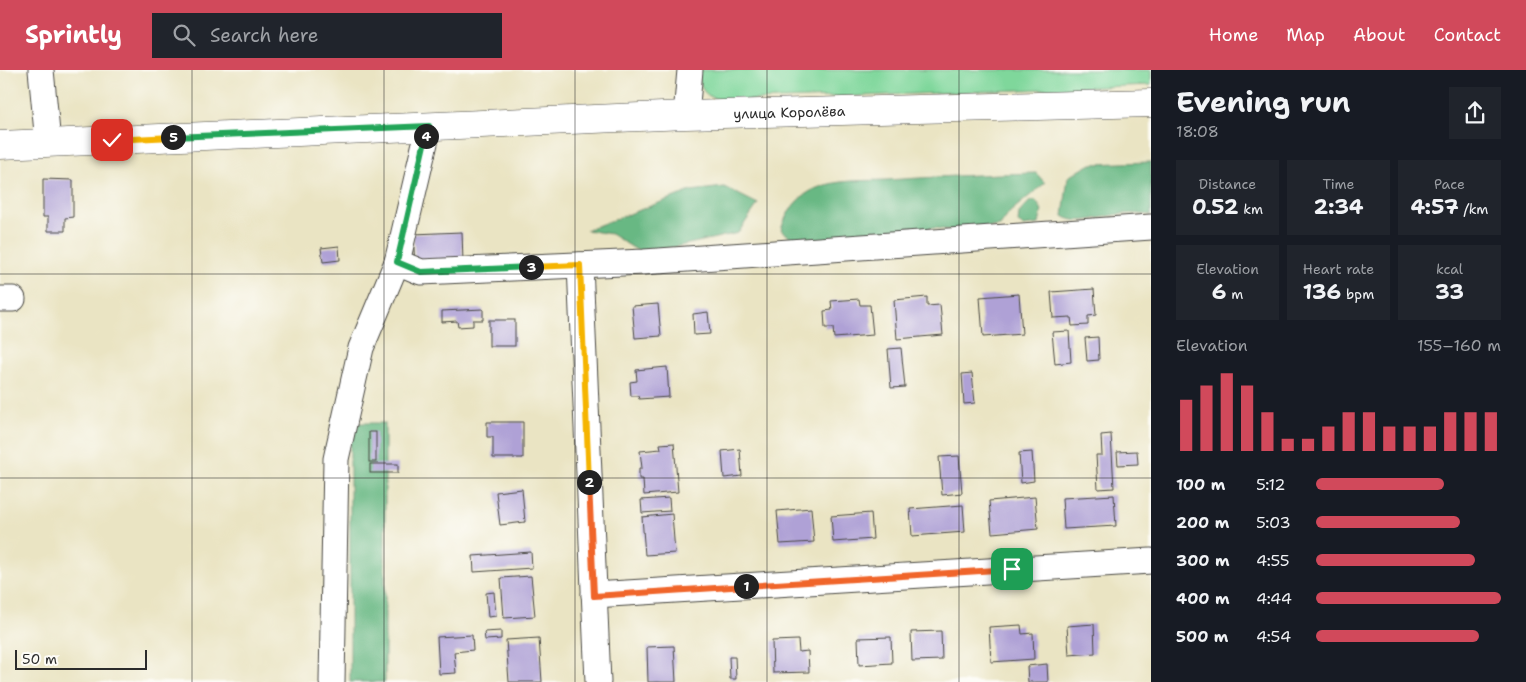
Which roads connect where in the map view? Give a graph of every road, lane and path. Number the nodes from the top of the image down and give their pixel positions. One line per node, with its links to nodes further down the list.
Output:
1 (41, 70): 6 (street)
2 (690, 70): 4 (street)
3 (1151, 103): 4 (main road, улица Королёва)
4 (686, 115): 5 (main road, улица Королёва)
5 (429, 126): 6 (main road, улица Королёва); 9 (street)
6 (48, 143): 7 (main road, улица Королёва)
7 (0, 145)
8 (1151, 227): 10 (street)
9 (397, 262): 10 (street); 13 (street)
10 (580, 265): 12 (street)
11 (1151, 561): 12 (street)
12 (594, 596): 14 (street)
13 (332, 682)
14 (598, 682)

